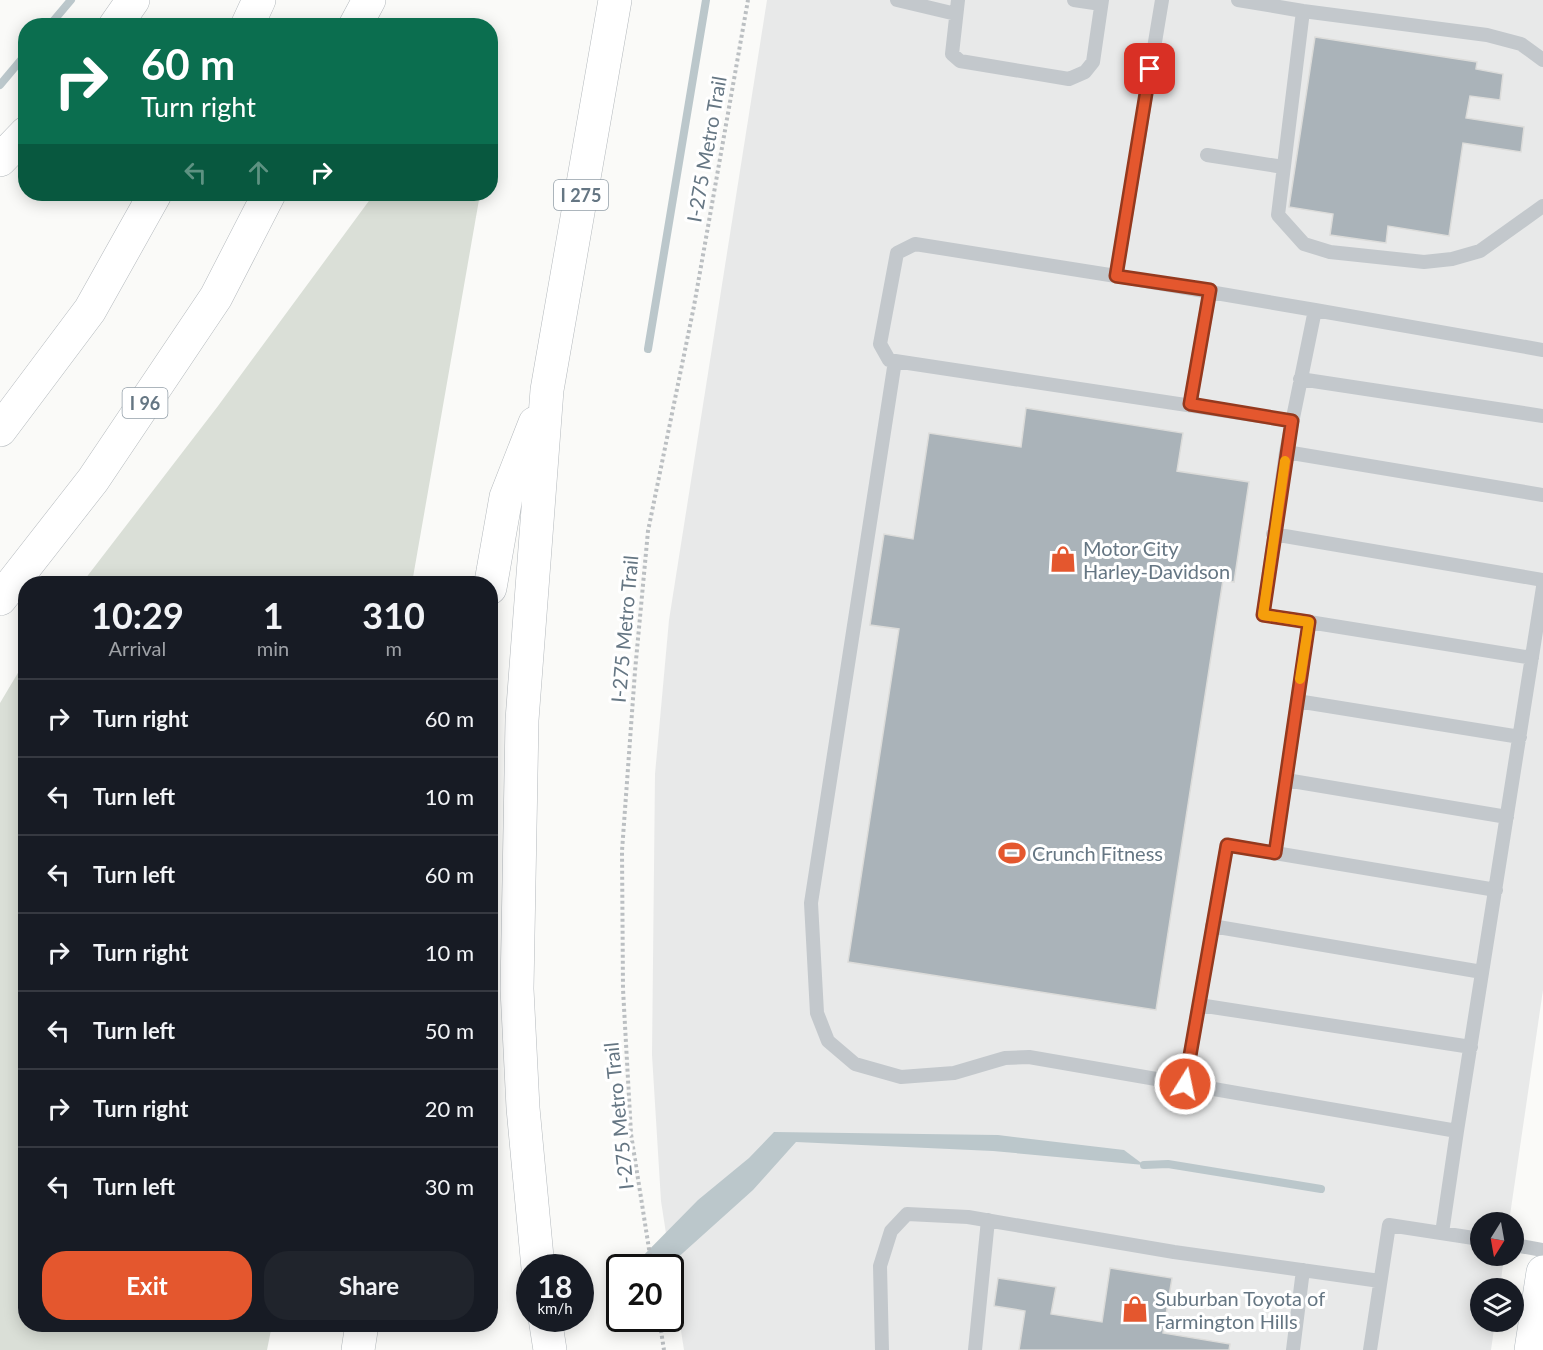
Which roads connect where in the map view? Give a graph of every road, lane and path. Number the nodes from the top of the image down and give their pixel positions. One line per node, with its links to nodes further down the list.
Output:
1 (134, 0): 13 (main road)
2 (259, 0): 14 (main road)
3 (369, 0): 15 (main road)
4 (615, 0): 30 (main road, I 275)
5 (748, 0): 62 (path, I-275 Metro Trail)
6 (897, 0): 11 (lane)
7 (1074, 0): 10 (lane)
8 (1162, 0): 24 (lane)
9 (1238, 0): 12 (lane)
10 (1102, 2): 11 (lane)
11 (957, 7)
12 (1303, 11): 16 (lane); 20 (lane)
13 (121, 18)
14 (251, 18)
15 (360, 18)
16 (1543, 60)
17 (18, 141): 19 (main road)
18 (1207, 155): 20 (lane)
19 (0, 160)
20 (1283, 167): 23 (lane)
21 (151, 201): 34 (main road)
22 (266, 201): 41 (main road, I 96)
23 (1543, 206)
24 (1116, 276): 25 (lane); 28 (lane)
25 (1210, 290): 26 (lane); 31 (lane)
26 (1315, 310): 27 (lane); 29 (lane)
27 (1543, 350)
28 (896, 361): 31 (lane); 54 (lane)
29 (1300, 379): 32 (lane); 33 (lane)
30 (547, 390): 38 (main road); 61 (main road, I 275)
31 (1190, 404): 33 (lane)
32 (1543, 416)
33 (1292, 421): 35 (lane)
34 (0, 430)
35 (1286, 452): 36 (lane); 37 (lane)
36 (1543, 495)
37 (1273, 534): 39 (lane); 42 (lane)
38 (492, 576)
39 (1543, 580)
40 (1543, 587): 43 (lane)
41 (0, 599)
42 (1309, 622): 43 (lane); 44 (lane)
43 (1532, 657): 45 (lane)
44 (1297, 701): 45 (lane); 46 (lane)
45 (1520, 737): 47 (lane)
46 (1286, 780): 47 (lane); 48 (lane)
47 (1507, 817): 49 (lane)
48 (1275, 853): 49 (lane); 50 (lane)
49 (1496, 890): 51 (lane)
50 (1212, 926): 51 (lane); 52 (lane)
51 (1482, 972): 53 (lane)
52 (1199, 1005): 53 (lane); 54 (lane)
53 (1471, 1047): 55 (lane)
54 (1185, 1084): 55 (lane)
55 (1457, 1131): 57 (lane)
56 (988, 1221): 63 (lane); 72 (lane); 73 (lane)
57 (1442, 1233): 58 (lane); 65 (lane)
58 (1470, 1237)
59 (1524, 1247): 60 (lane)
60 (1543, 1250)
61 (537, 1254)
62 (650, 1254)
63 (1303, 1270): 65 (lane); 74 (lane)
64 (1543, 1272): 76 (main road)
65 (1380, 1281): 75 (lane)
66 (361, 1332): 69 (main road)
67 (547, 1332): 70 (main road)
68 (661, 1332): 71 (path)
69 (358, 1350)
70 (550, 1350)
71 (664, 1350)
72 (882, 1350)
73 (975, 1350)
74 (1293, 1350)
75 (1370, 1350)
76 (1531, 1350)

